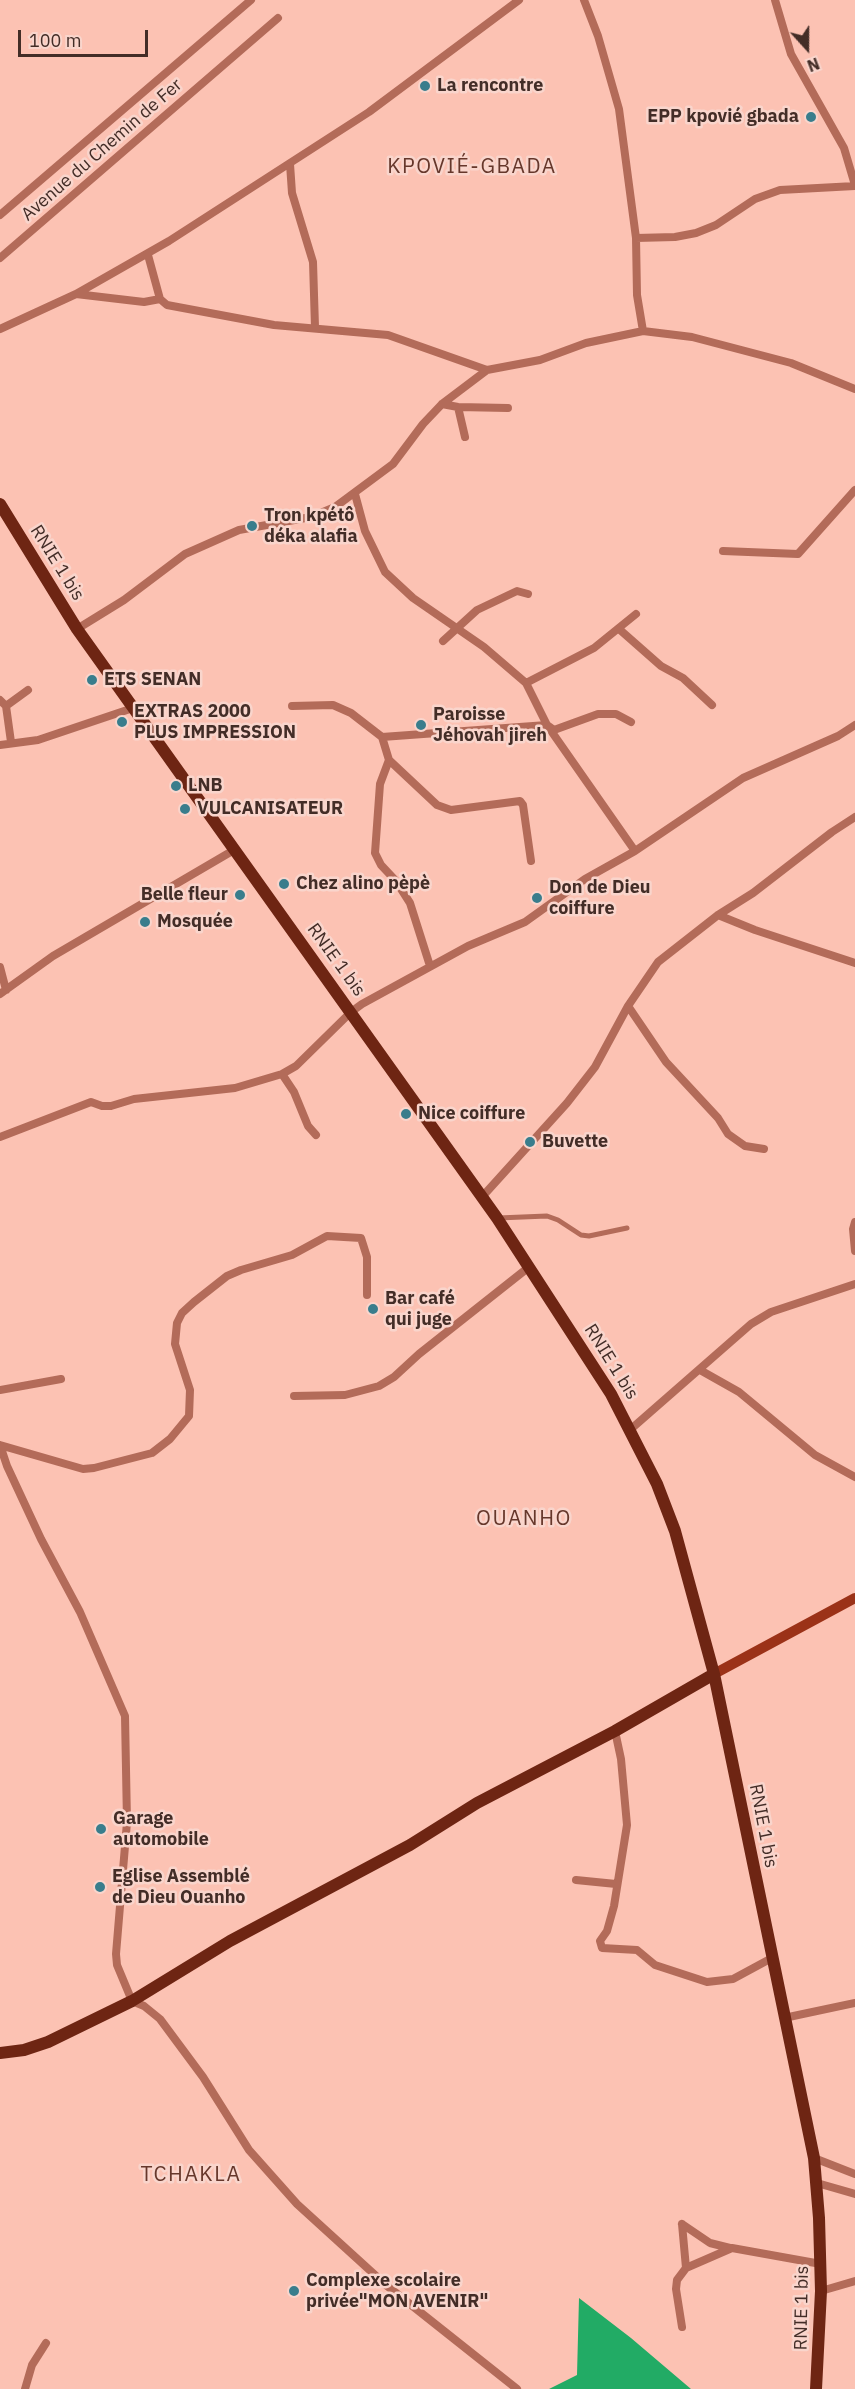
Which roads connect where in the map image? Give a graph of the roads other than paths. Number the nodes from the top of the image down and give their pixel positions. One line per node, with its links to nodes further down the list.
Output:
1 (251, 0): 8 (street, Avenue du Chemin de Fer)
2 (519, 0): 6 (street)
3 (584, 0): 9 (street)
4 (775, 0): 7 (street)
5 (278, 18): 11 (street, Avenue du Chemin de Fer)
6 (290, 164): 10 (street); 14 (street)
7 (855, 185): 9 (street)
8 (0, 215)
9 (636, 237): 16 (street)
10 (148, 255): 12 (street); 13 (street)
11 (0, 258)
12 (76, 294): 13 (street); 15 (street)
13 (160, 298): 14 (street)
14 (315, 327): 17 (street)
15 (0, 329)
16 (643, 331): 17 (street); 18 (street)
17 (487, 370): 19 (street)
18 (855, 389)
19 (441, 404): 20 (street); 24 (street)
20 (458, 407): 21 (street); 22 (street)
21 (508, 408)
22 (465, 437)
23 (855, 490): 26 (street)
24 (355, 494): 29 (street); 31 (street)
25 (0, 504): 29 (main road, RNIE 1 bis)
26 (723, 551)
27 (528, 594): 31 (street)
28 (636, 614): 30 (street)
29 (77, 629): 38 (main road, RNIE 1 bis)
30 (619, 629): 33 (street); 36 (street)
31 (456, 630): 32 (street); 33 (street)
32 (443, 641)
33 (526, 683): 40 (street)
34 (28, 690): 35 (street)
35 (3, 703): 43 (street)
36 (712, 705)
37 (292, 706): 42 (street)
38 (133, 708): 43 (street); 47 (main road, RNIE 1 bis)
39 (631, 722): 40 (street)
40 (547, 725): 42 (street); 48 (street)
41 (855, 725): 48 (street)
42 (382, 737): 45 (street)
43 (11, 742): 44 (street)
44 (0, 745)
45 (389, 760): 49 (street); 52 (street)
46 (855, 817): 50 (street)
47 (234, 850): 54 (street); 56 (main road, RNIE 1 bis)
48 (635, 850): 52 (street)
49 (531, 861)
50 (718, 915): 51 (street); 55 (street)
51 (855, 963)
52 (430, 966): 56 (street)
53 (0, 967): 54 (street)
54 (3, 992)
55 (628, 1006): 60 (street); 61 (street)
56 (351, 1012): 57 (street); 61 (main road, RNIE 1 bis)
57 (282, 1074): 58 (street); 59 (street)
58 (316, 1135)
59 (0, 1137)
60 (764, 1149)
61 (482, 1197): 62 (main road, RNIE 1 bis)
62 (497, 1218): 64 (street); 66 (main road, RNIE 1 bis)
63 (855, 1222): 65 (street)
64 (627, 1228)
65 (855, 1251)
66 (529, 1267): 72 (street); 73 (main road, RNIE 1 bis)
67 (855, 1284): 69 (street)
68 (367, 1295): 74 (street)
69 (700, 1370): 73 (street); 75 (street)
70 (61, 1380): 71 (street)
71 (0, 1390)
72 (294, 1396)
73 (631, 1429): 77 (main road, RNIE 1 bis)
74 (0, 1445): 82 (street)
75 (855, 1477)
76 (855, 1598): 77 (main road)
77 (714, 1674): 78 (main road); 81 (main road, RNIE 1 bis)
78 (615, 1731): 80 (street); 82 (main road)
79 (576, 1880): 80 (street)
80 (616, 1884): 81 (street)
81 (771, 1959): 84 (main road, RNIE 1 bis)
82 (132, 2001): 85 (main road); 98 (street)
83 (855, 2003): 84 (street)
84 (784, 2018): 86 (main road, RNIE 1 bis)
85 (0, 2053)
86 (813, 2158): 87 (street); 88 (main road, RNIE 1 bis)
87 (855, 2174)
88 (817, 2183): 89 (street); 91 (main road, RNIE 1 bis)
89 (855, 2194)
90 (732, 2248): 91 (street); 92 (street); 92 (street)
91 (821, 2264): 94 (main road, RNIE 1 bis)
92 (686, 2268): 95 (street)
93 (855, 2281): 94 (street)
94 (821, 2291): 99 (main road, RNIE 1 bis)
95 (682, 2327)
96 (46, 2343): 97 (street)
97 (25, 2389)
98 (517, 2389)
99 (816, 2389)

